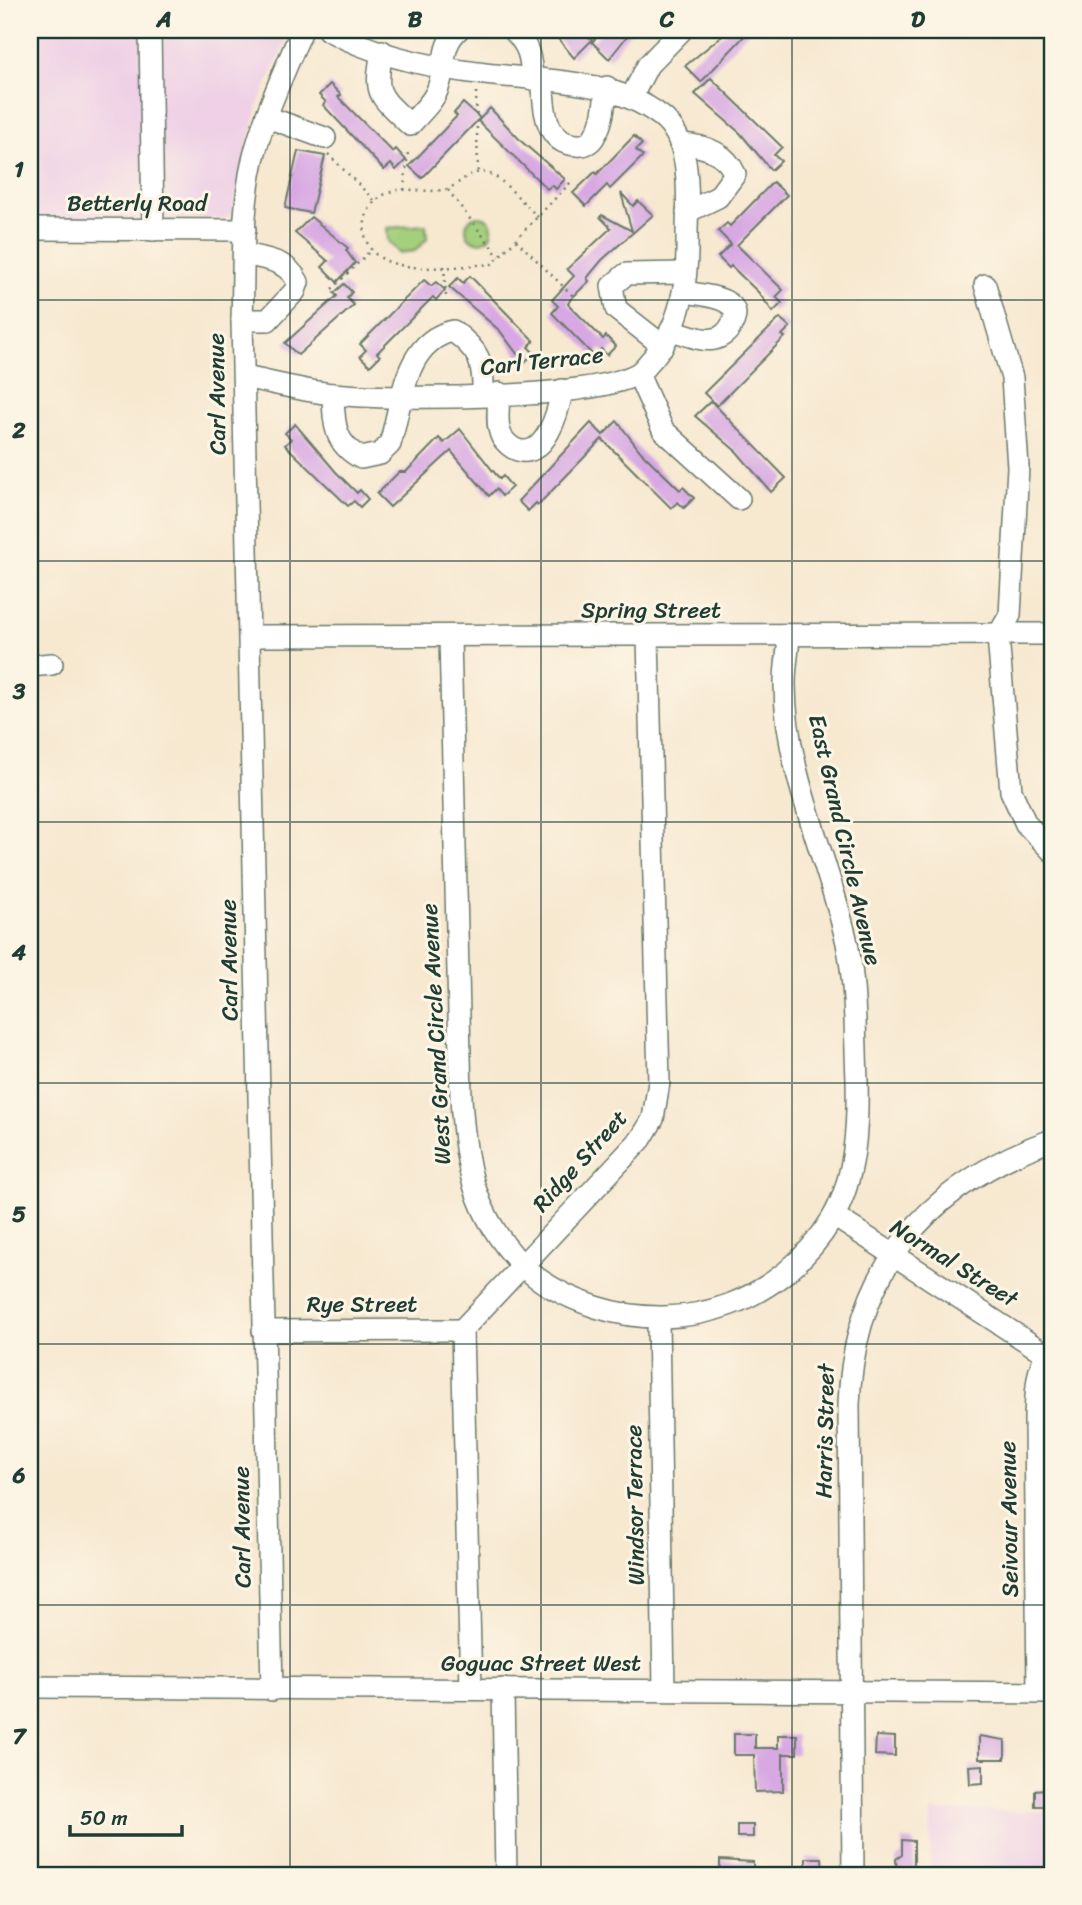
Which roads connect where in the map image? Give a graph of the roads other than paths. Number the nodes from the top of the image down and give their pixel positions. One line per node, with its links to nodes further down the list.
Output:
1 (150, 30): 17 (street)
2 (302, 30): 12 (street, Carl Avenue)
3 (328, 30): 7 (street, Carl Terrace)
4 (458, 30): 8 (street)
5 (513, 30): 9 (street)
6 (682, 30): 11 (street)
7 (382, 51): 8 (street, Carl Terrace); 8 (street)
8 (443, 65): 9 (street, Carl Terrace)
9 (538, 80): 10 (street, Carl Terrace); 10 (street)
10 (607, 87): 11 (street, Carl Terrace)
11 (632, 96): 14 (street, Carl Terrace)
12 (267, 117): 13 (street); 18 (street, Carl Avenue)
13 (325, 138)
14 (680, 144): 15 (street, Carl Terrace); 15 (street)
15 (687, 212): 20 (street, Carl Terrace)
16 (30, 229): 17 (street, Betterly Road)
17 (153, 230): 18 (street, Betterly Road)
18 (245, 230): 19 (street, Carl Avenue)
19 (244, 254): 22 (street, Carl Avenue); 22 (street)
20 (685, 283): 23 (street, Carl Terrace); 23 (street); 23 (street)
21 (985, 285): 33 (street)
22 (242, 320): 25 (street, Carl Avenue)
23 (667, 338): 24 (street, Carl Terrace)
24 (638, 374): 26 (street, Carl Terrace); 30 (street)
25 (245, 377): 27 (street, Carl Terrace); 32 (street, Carl Avenue)
26 (562, 390): 28 (street, Carl Terrace); 28 (street)
27 (333, 394): 29 (street, Carl Terrace); 29 (street)
28 (491, 394): 29 (street, Carl Terrace); 29 (street)
29 (404, 396)
30 (738, 499)
31 (1052, 634): 33 (street, Spring Street)
32 (249, 636): 34 (street, Spring Street); 46 (street, Carl Avenue)
33 (998, 636): 36 (street, Spring Street); 39 (street)
34 (450, 637): 35 (street, Spring Street); 43 (street, West Grand Circle Avenue)
35 (648, 637): 36 (street, Spring Street); 43 (street, Ridge Street)
36 (789, 637): 41 (street, East Grand Circle Avenue)
37 (52, 664): 38 (street)
38 (30, 666)
39 (1052, 851)
40 (1052, 1140): 42 (street, Harris Street)
41 (834, 1216): 42 (street, Normal Street); 44 (street, East Grand Circle Avenue)
42 (891, 1254): 47 (street, Normal Street); 54 (street, Harris Street)
43 (521, 1264): 44 (street, West Grand Circle Avenue); 45 (street, Ridge Street)
44 (658, 1319): 53 (street, Windsor Terrace)
45 (463, 1330): 46 (street, Rye Street); 50 (street)
46 (263, 1331): 52 (street, Carl Avenue)
47 (1049, 1351): 48 (street, Seivour Avenue)
48 (1043, 1493): 55 (street, Seivour Avenue)
49 (30, 1687): 52 (street, Goguac Street West)
50 (471, 1689): 51 (street, Goguac Street West); 52 (street, Goguac Street West)
51 (503, 1689): 53 (street, Goguac Street West); 56 (street)
52 (272, 1690)
53 (664, 1690): 54 (street, Goguac Street West)
54 (851, 1691): 55 (street, Goguac Street West); 57 (street, Harris Street)
55 (1045, 1693)
56 (506, 1875)
57 (853, 1875)

